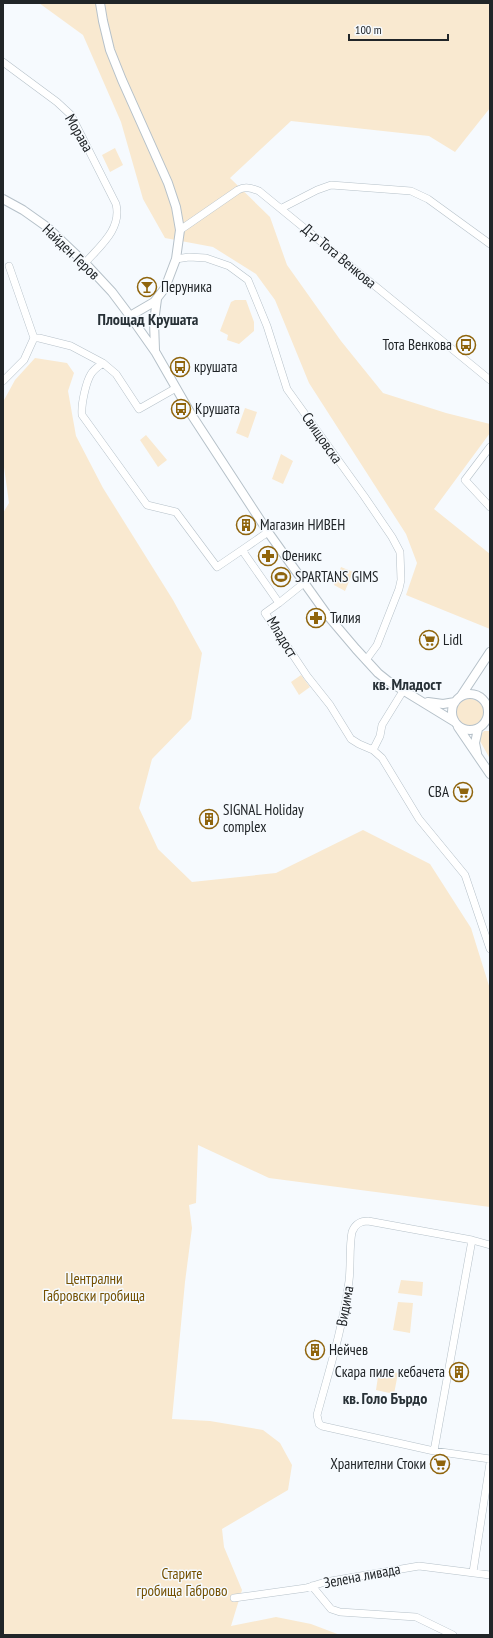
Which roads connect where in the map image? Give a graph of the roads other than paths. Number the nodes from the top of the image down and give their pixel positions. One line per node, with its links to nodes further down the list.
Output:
1 (100, 3): 5 (street)
2 (3, 62): 8 (street, Морава)
3 (3, 199): 8 (street, Найден Геров)
4 (282, 208): 5 (street, Д-р Тота Венкова); 6 (street); 15 (street, Д-р Тота Венкова)
5 (180, 230): 7 (street)
6 (490, 244)
7 (176, 258): 10 (street); 25 (street, Свищовска)
8 (85, 263): 11 (street, Найден Геров)
9 (10, 266): 12 (street)
10 (157, 299): 11 (street); 13 (street)
11 (130, 316): 13 (street)
12 (34, 338): 14 (street); 16 (street)
13 (156, 353): 17 (street)
14 (103, 363): 17 (street); 21 (street)
15 (490, 380)
16 (3, 381)
17 (176, 388): 20 (street)
18 (490, 447): 19 (street)
19 (490, 507)
20 (268, 532): 21 (street); 22 (street)
21 (242, 550): 23 (street, Младост)
22 (304, 583): 23 (street); 25 (street)
23 (279, 603): 34 (street, Младост)
24 (490, 652): 26 (street)
25 (366, 660): 27 (street)
26 (476, 673): 28 (street); 31 (street)
27 (403, 691): 29 (street); 34 (street)
28 (461, 696): 30 (street); 31 (street)
29 (423, 702): 30 (street); 32 (street)
30 (455, 702): 32 (street)
31 (486, 703): 33 (street)
32 (456, 723): 33 (street); 35 (street)
33 (484, 726): 35 (street)
34 (373, 750): 37 (street, Младост)
35 (478, 755): 36 (street)
36 (490, 774)
37 (490, 949)
38 (472, 1240): 39 (street); 40 (street); 40 (street, Видима)
39 (490, 1245)
40 (434, 1451): 41 (street, Видима)
41 (490, 1459)
42 (490, 1463): 43 (street)
43 (474, 1572): 44 (street, Зелена ливада); 45 (street, Зелена ливада)
44 (490, 1575)
45 (312, 1586): 46 (street, Зелена ливада); 47 (street)
46 (234, 1598)
47 (453, 1635)

